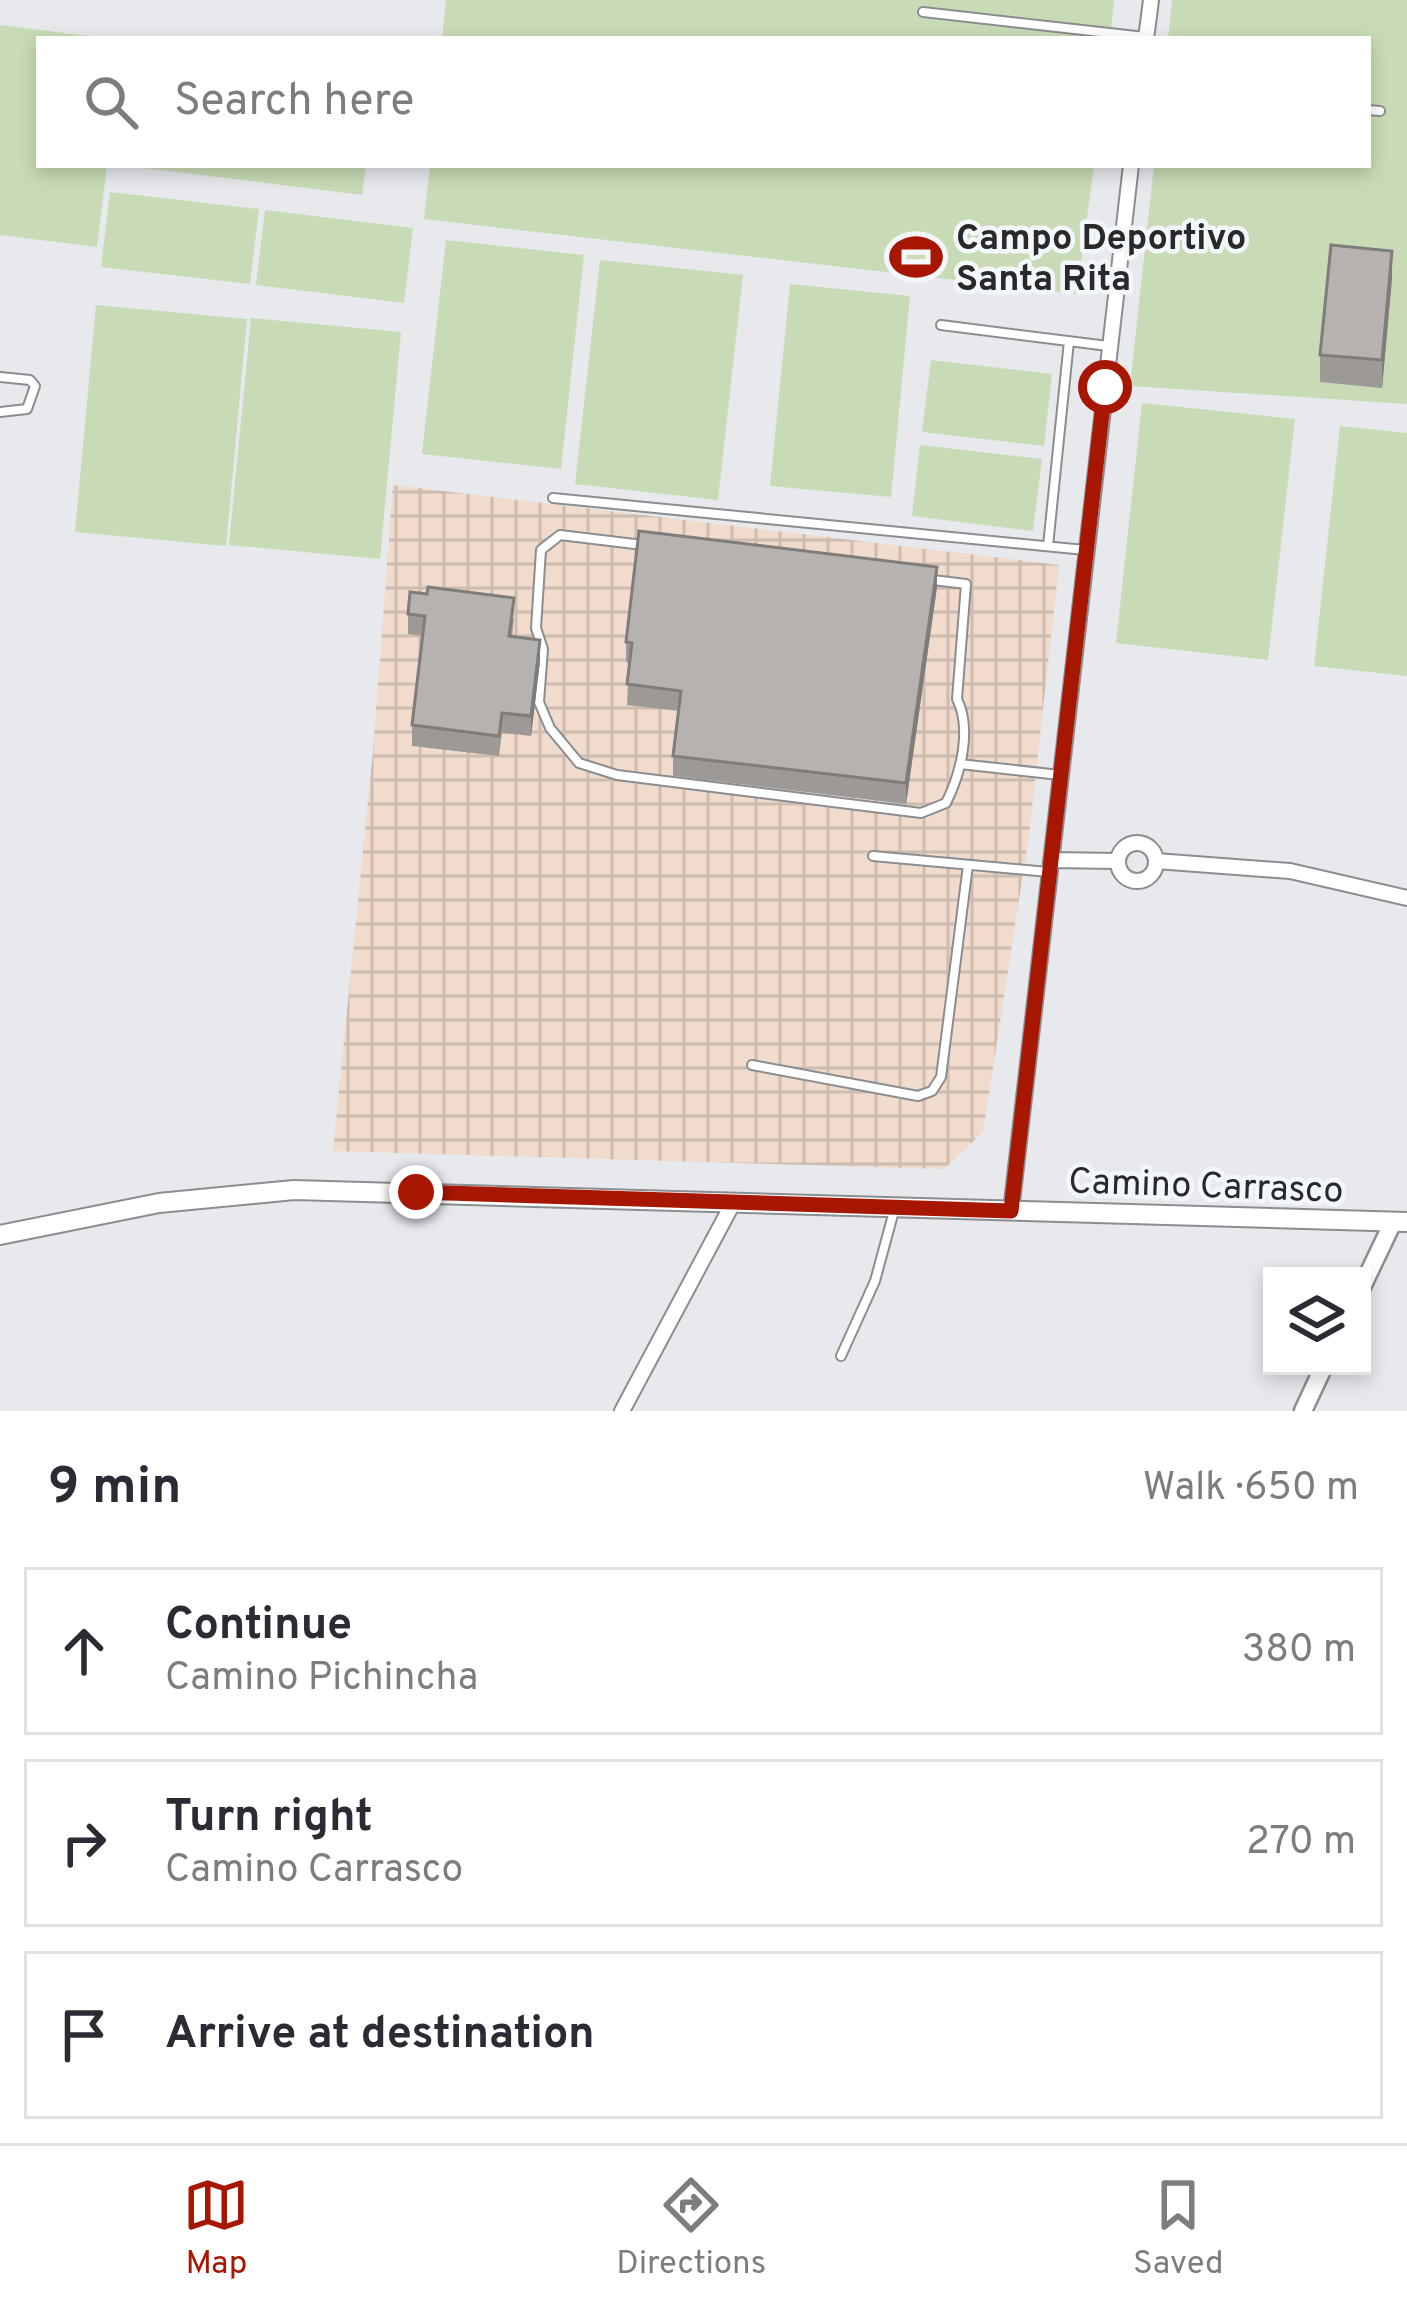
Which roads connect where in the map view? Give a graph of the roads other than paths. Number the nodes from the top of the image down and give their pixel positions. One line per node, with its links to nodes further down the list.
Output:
1 (1151, 0): 4 (street)
2 (923, 12): 3 (lane)
3 (1129, 36)
4 (1146, 36)
5 (1371, 110): 6 (lane)
6 (1380, 111)
7 (1131, 168): 10 (street)
8 (940, 325): 9 (lane)
9 (1069, 341): 10 (lane); 14 (lane)
10 (1110, 346): 15 (street)
11 (0, 377): 12 (lane)
12 (0, 412)
13 (553, 498): 14 (lane)
14 (1048, 546): 15 (lane)
15 (1085, 550): 17 (street)
16 (960, 764): 16 (lane); 17 (lane)
17 (1060, 775): 22 (street)
18 (873, 856): 21 (lane)
19 (1117, 861): 20 (street); 20 (street); 22 (street)
20 (1156, 861): 23 (street)
21 (968, 865): 22 (lane); 24 (lane)
22 (1050, 866): 27 (street)
23 (1407, 898)
24 (752, 1065)
25 (733, 1203): 26 (main road, Camino Carrasco); 29 (main road, Camino Carrasco); 33 (street)
26 (895, 1208): 27 (main road, Camino Carrasco); 31 (lane)
27 (1011, 1211): 28 (main road, Camino Carrasco)
28 (1400, 1222): 30 (street)
29 (0, 1235)
30 (1371, 1272)
31 (841, 1355)
32 (1320, 1375): 34 (street)
33 (622, 1411)
34 (1303, 1411)

